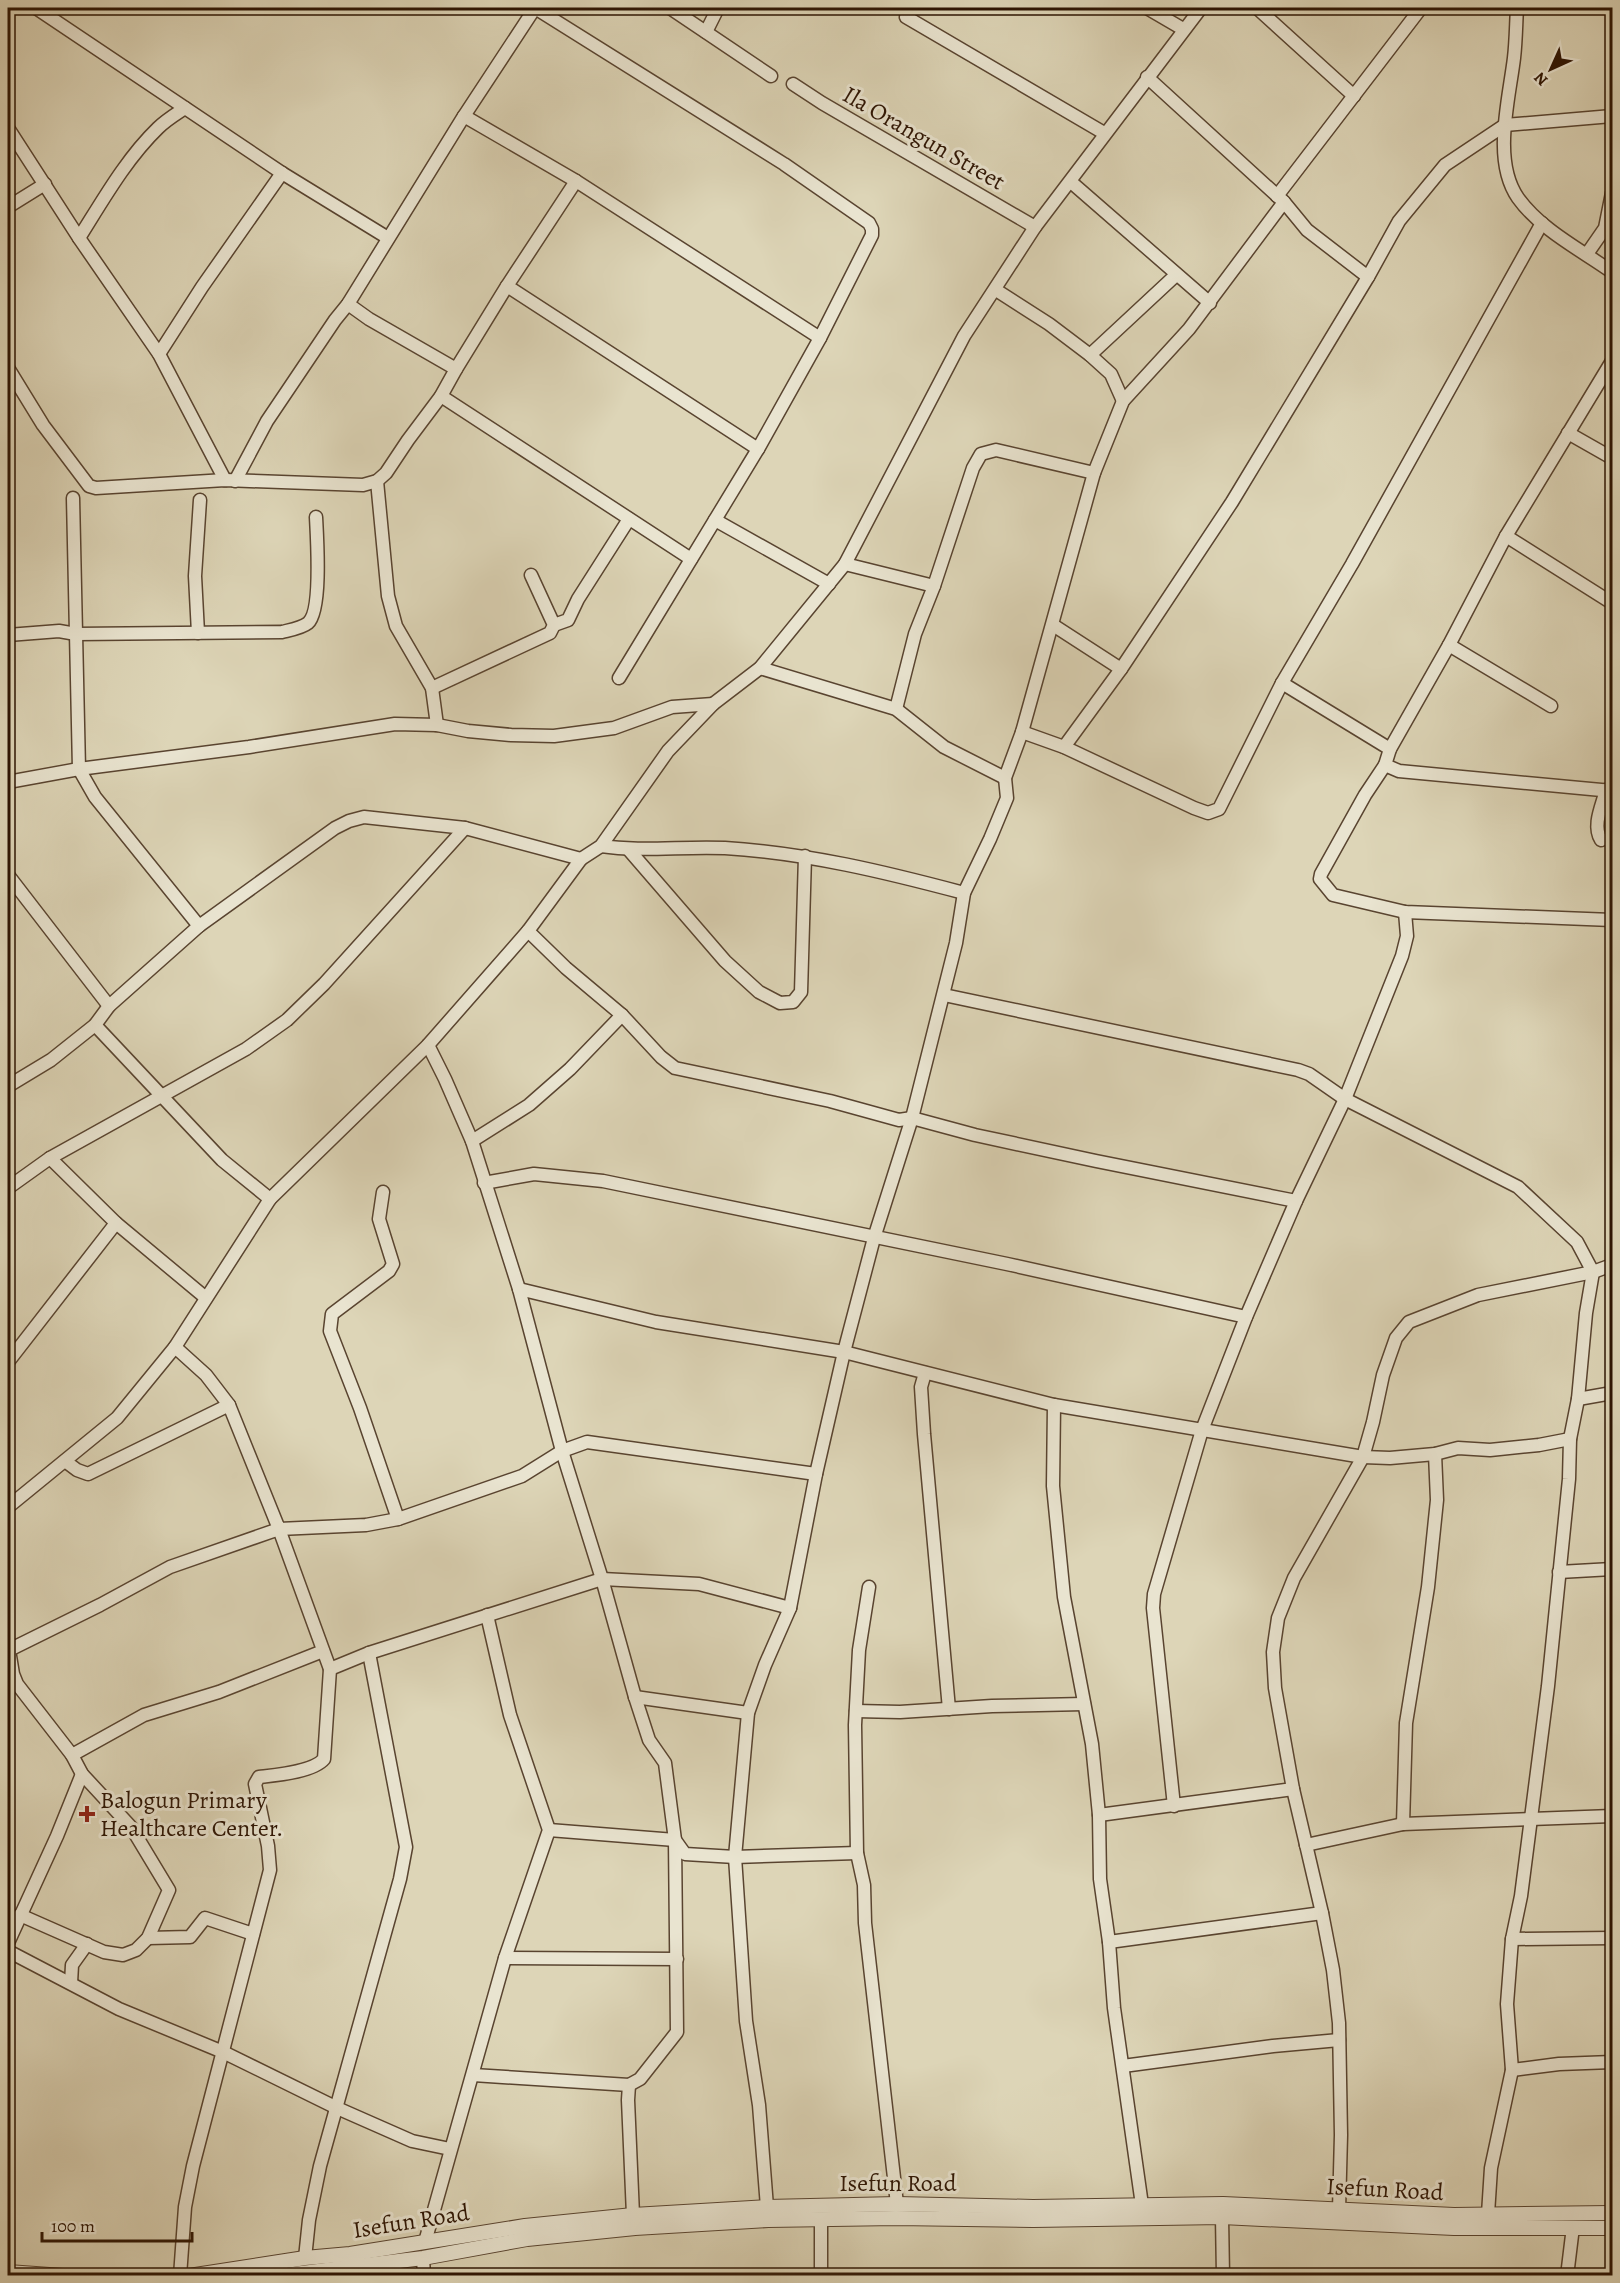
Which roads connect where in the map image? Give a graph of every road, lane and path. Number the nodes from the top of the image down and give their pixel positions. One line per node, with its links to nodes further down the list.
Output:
1 (36, 8): 17 (street)
2 (535, 8): 18 (street); 42 (street)
3 (669, 8): 12 (street)
4 (718, 8): 12 (street)
5 (1147, 8): 11 (street)
6 (1201, 8): 11 (street)
7 (1257, 8): 16 (street)
8 (1421, 8): 16 (street)
9 (1517, 8): 20 (street)
10 (906, 17): 22 (street)
11 (1183, 29): 14 (street)
12 (706, 32): 13 (street)
13 (771, 76)
14 (1147, 78): 22 (street); 28 (street)
15 (794, 84): 31 (street, Ila Orangun Street)
16 (1354, 96): 28 (street)
17 (185, 108): 23 (street); 32 (street)
18 (464, 116): 24 (street); 33 (street)
19 (1612, 116): 20 (street)
20 (1505, 125): 30 (street); 37 (street)
21 (8, 128): 26 (street)
22 (1104, 134): 25 (street)
23 (282, 173): 33 (street); 43 (street)
24 (576, 181): 38 (street); 42 (street)
25 (1071, 182): 31 (street); 36 (street)
26 (45, 184): 29 (street); 32 (street)
27 (1612, 193): 34 (street)
28 (1280, 199): 37 (street); 40 (street)
29 (8, 207)
30 (1542, 223): 34 (street); 77 (street)
31 (1035, 227): 39 (street)
32 (79, 238): 43 (street)
33 (387, 238): 41 (street)
34 (1587, 254): 35 (street)
35 (1612, 272)
36 (1176, 275): 40 (street); 44 (street)
37 (1368, 277): 75 (street)
38 (507, 286): 47 (street); 51 (street)
39 (996, 290): 44 (street); 63 (street)
40 (1210, 303): 49 (street)
41 (348, 304): 47 (street); 54 (street)
42 (820, 338): 51 (street)
43 (159, 354): 54 (street)
44 (1090, 355): 49 (street)
45 (1612, 361): 50 (street)
46 (8, 368): 54 (street)
47 (456, 369): 48 (street)
48 (441, 396): 55 (street); 59 (street)
49 (1123, 401): 53 (street)
50 (1568, 433): 52 (street); 61 (street)
51 (758, 449): 60 (street)
52 (1612, 458)
53 (1094, 473): 66 (street); 68 (street)
54 (230, 480): 55 (street)
55 (377, 481): 78 (street)
56 (73, 498): 71 (street)
57 (200, 500): 70 (street)
58 (316, 517): 70 (street)
59 (628, 519): 62 (street); 69 (street)
60 (715, 520): 62 (street); 65 (street)
61 (1506, 536): 67 (street); 73 (street)
62 (692, 559): 76 (street)
63 (845, 564): 65 (street); 66 (street)
64 (531, 575): 69 (street)
65 (829, 584): 74 (street)
66 (934, 586): 81 (street)
67 (1612, 603)
68 (1053, 625): 75 (street); 83 (street)
69 (554, 626): 78 (street)
70 (198, 633): 71 (street)
71 (76, 634): 72 (street); 87 (street)
72 (8, 635)
73 (1449, 645): 80 (street); 85 (street)
74 (760, 668): 79 (street); 81 (street)
75 (1121, 669): 84 (street)
76 (619, 678)
77 (1282, 683): 84 (street); 85 (street)
78 (432, 688): 82 (street)
79 (713, 704): 82 (street); 93 (street)
80 (1551, 706)
81 (897, 709): 88 (street)
82 (437, 725): 87 (street)
83 (1022, 732): 84 (street); 88 (street)
84 (1064, 747)
85 (1390, 749): 86 (street)
86 (1385, 765): 90 (street); 99 (street)
87 (79, 769): 89 (street); 101 (street)
88 (1005, 778): 98 (street)
89 (8, 782)
90 (1609, 790): 92 (street)
91 (465, 828): 96 (street); 101 (street); 109 (street)
92 (1601, 840)
93 (601, 846): 94 (street); 96 (street)
94 (629, 850): 95 (street); 95 (street)
95 (805, 856): 98 (street)
96 (581, 859): 102 (street)
97 (8, 875): 104 (street)
98 (964, 893): 103 (street)
99 (1405, 912): 100 (street); 110 (street)
100 (1612, 920)
101 (199, 926): 104 (street)
102 (528, 931): 105 (street); 107 (street)
103 (944, 995): 110 (street); 111 (street)
104 (109, 1006): 106 (street)
105 (622, 1015): 111 (street); 112 (street)
106 (94, 1025): 108 (street); 109 (street)
107 (428, 1045): 112 (street); 117 (street)
108 (9, 1082)
109 (162, 1096): 113 (street); 117 (street)
110 (1345, 1100): 118 (street); 122 (street)
111 (912, 1118): 118 (street); 120 (street)
112 (472, 1141): 114 (street)
113 (50, 1158): 115 (street); 119 (street)
114 (484, 1183): 120 (street); 123 (street)
115 (8, 1188)
116 (383, 1192): 142 (street)
117 (270, 1199): 124 (street)
118 (1296, 1201): 125 (street)
119 (116, 1223): 124 (street); 128 (street)
120 (874, 1238): 125 (street); 127 (street)
121 (1612, 1265): 122 (street)
122 (1593, 1272): 131 (street); 138 (street)
123 (519, 1289): 127 (street); 136 (street)
124 (206, 1298): 126 (street)
125 (1246, 1317): 134 (street)
126 (175, 1347): 132 (street); 139 (street)
127 (844, 1352): 129 (street); 140 (street)
128 (8, 1362)
129 (925, 1373): 133 (street); 157 (street)
130 (1612, 1393): 131 (street)
131 (1578, 1399): 135 (street)
132 (229, 1405): 139 (street); 143 (street)
133 (1054, 1405): 134 (street); 156 (street)
134 (1202, 1430): 138 (street); 163 (street)
135 (1570, 1439): 137 (street); 145 (street)
136 (562, 1451): 140 (street); 142 (street); 146 (street)
137 (1435, 1454): 138 (street); 167 (street)
138 (1363, 1457): 162 (street)
139 (65, 1461): 141 (street)
140 (816, 1473): 148 (street)
141 (8, 1507)
142 (398, 1519): 143 (street)
143 (279, 1529): 150 (street); 151 (street)
144 (1612, 1569): 145 (street)
145 (1559, 1572): 166 (street)
146 (602, 1579): 148 (street); 149 (street); 155 (street)
147 (869, 1587): 158 (street)
148 (790, 1608): 159 (street)
149 (487, 1615): 152 (street); 168 (street)
150 (8, 1646): 154 (street)
151 (323, 1651): 153 (street); 160 (street)
152 (369, 1653): 153 (street); 193 (street)
153 (330, 1669): 175 (street)
154 (12, 1685): 160 (street)
155 (635, 1697): 159 (street); 169 (street)
156 (1084, 1704): 157 (street); 164 (street)
157 (949, 1709): 158 (street)
158 (856, 1710): 171 (street)
159 (748, 1713): 172 (street)
160 (72, 1755): 161 (street)
161 (82, 1774): 174 (street); 176 (street)
162 (1293, 1790): 163 (street); 170 (street)
163 (1174, 1806): 164 (street)
164 (1099, 1815): 179 (street)
165 (1612, 1816): 166 (street)
166 (1530, 1818): 167 (street); 178 (street)
167 (1403, 1824): 170 (street)
168 (549, 1830): 169 (street); 183 (street)
169 (675, 1840): 172 (street); 184 (street)
170 (1306, 1845): 173 (street)
171 (856, 1852): 172 (street); 195 (street)
172 (735, 1857): 197 (street)
173 (1322, 1913): 179 (street); 186 (street)
174 (20, 1915): 180 (street); 181 (street)
175 (253, 1934): 176 (street); 187 (street)
176 (148, 1938): 181 (street)
177 (1612, 1938): 178 (street)
178 (1512, 1939): 190 (street)
179 (1109, 1942): 189 (street)
180 (8, 1943)
181 (87, 1944): 185 (street)
182 (8, 1951): 185 (street)
183 (505, 1958): 184 (street); 191 (street)
184 (677, 1959): 192 (street)
185 (71, 1983): 187 (street)
186 (1339, 2040): 189 (street); 198 (street)
187 (223, 2052): 193 (street); 212 (street)
188 (1612, 2062): 190 (street)
189 (1123, 2066): 196 (street)
190 (1512, 2070): 200 (street)
191 (473, 2075): 192 (street); 194 (street)
192 (629, 2085): 201 (street)
193 (337, 2108): 194 (street); 207 (street)
194 (450, 2150): 206 (street)
195 (897, 2204): 196 (street, Isefun Road); 197 (street, Isefun Road)
196 (1142, 2205): 198 (street, Isefun Road)
197 (767, 2207): 201 (street, Isefun Road)
198 (1339, 2210): 200 (street, Isefun Road)
199 (1612, 2213): 200 (street, Isefun Road)
200 (1488, 2214)
201 (633, 2215): 206 (street, Isefun Road)
202 (1222, 2217): 203 (street, Isefun Road); 204 (street, Isefun Road); 217 (street)
203 (821, 2221): 208 (street, Isefun Road); 216 (street)
204 (1573, 2227): 205 (street, Isefun Road); 218 (street)
205 (1612, 2228)
206 (425, 2242): 207 (street, Isefun Road)
207 (305, 2258): 213 (street, Isefun Road)
208 (423, 2258): 210 (street, Isefun Road); 215 (street)
209 (8, 2272): 211 (street)
210 (300, 2274): 214 (street, Isefun Road)
211 (63, 2276)
212 (180, 2276)
213 (189, 2276)
214 (278, 2276)
215 (424, 2276)
216 (821, 2276)
217 (1223, 2276)
218 (1567, 2276)

